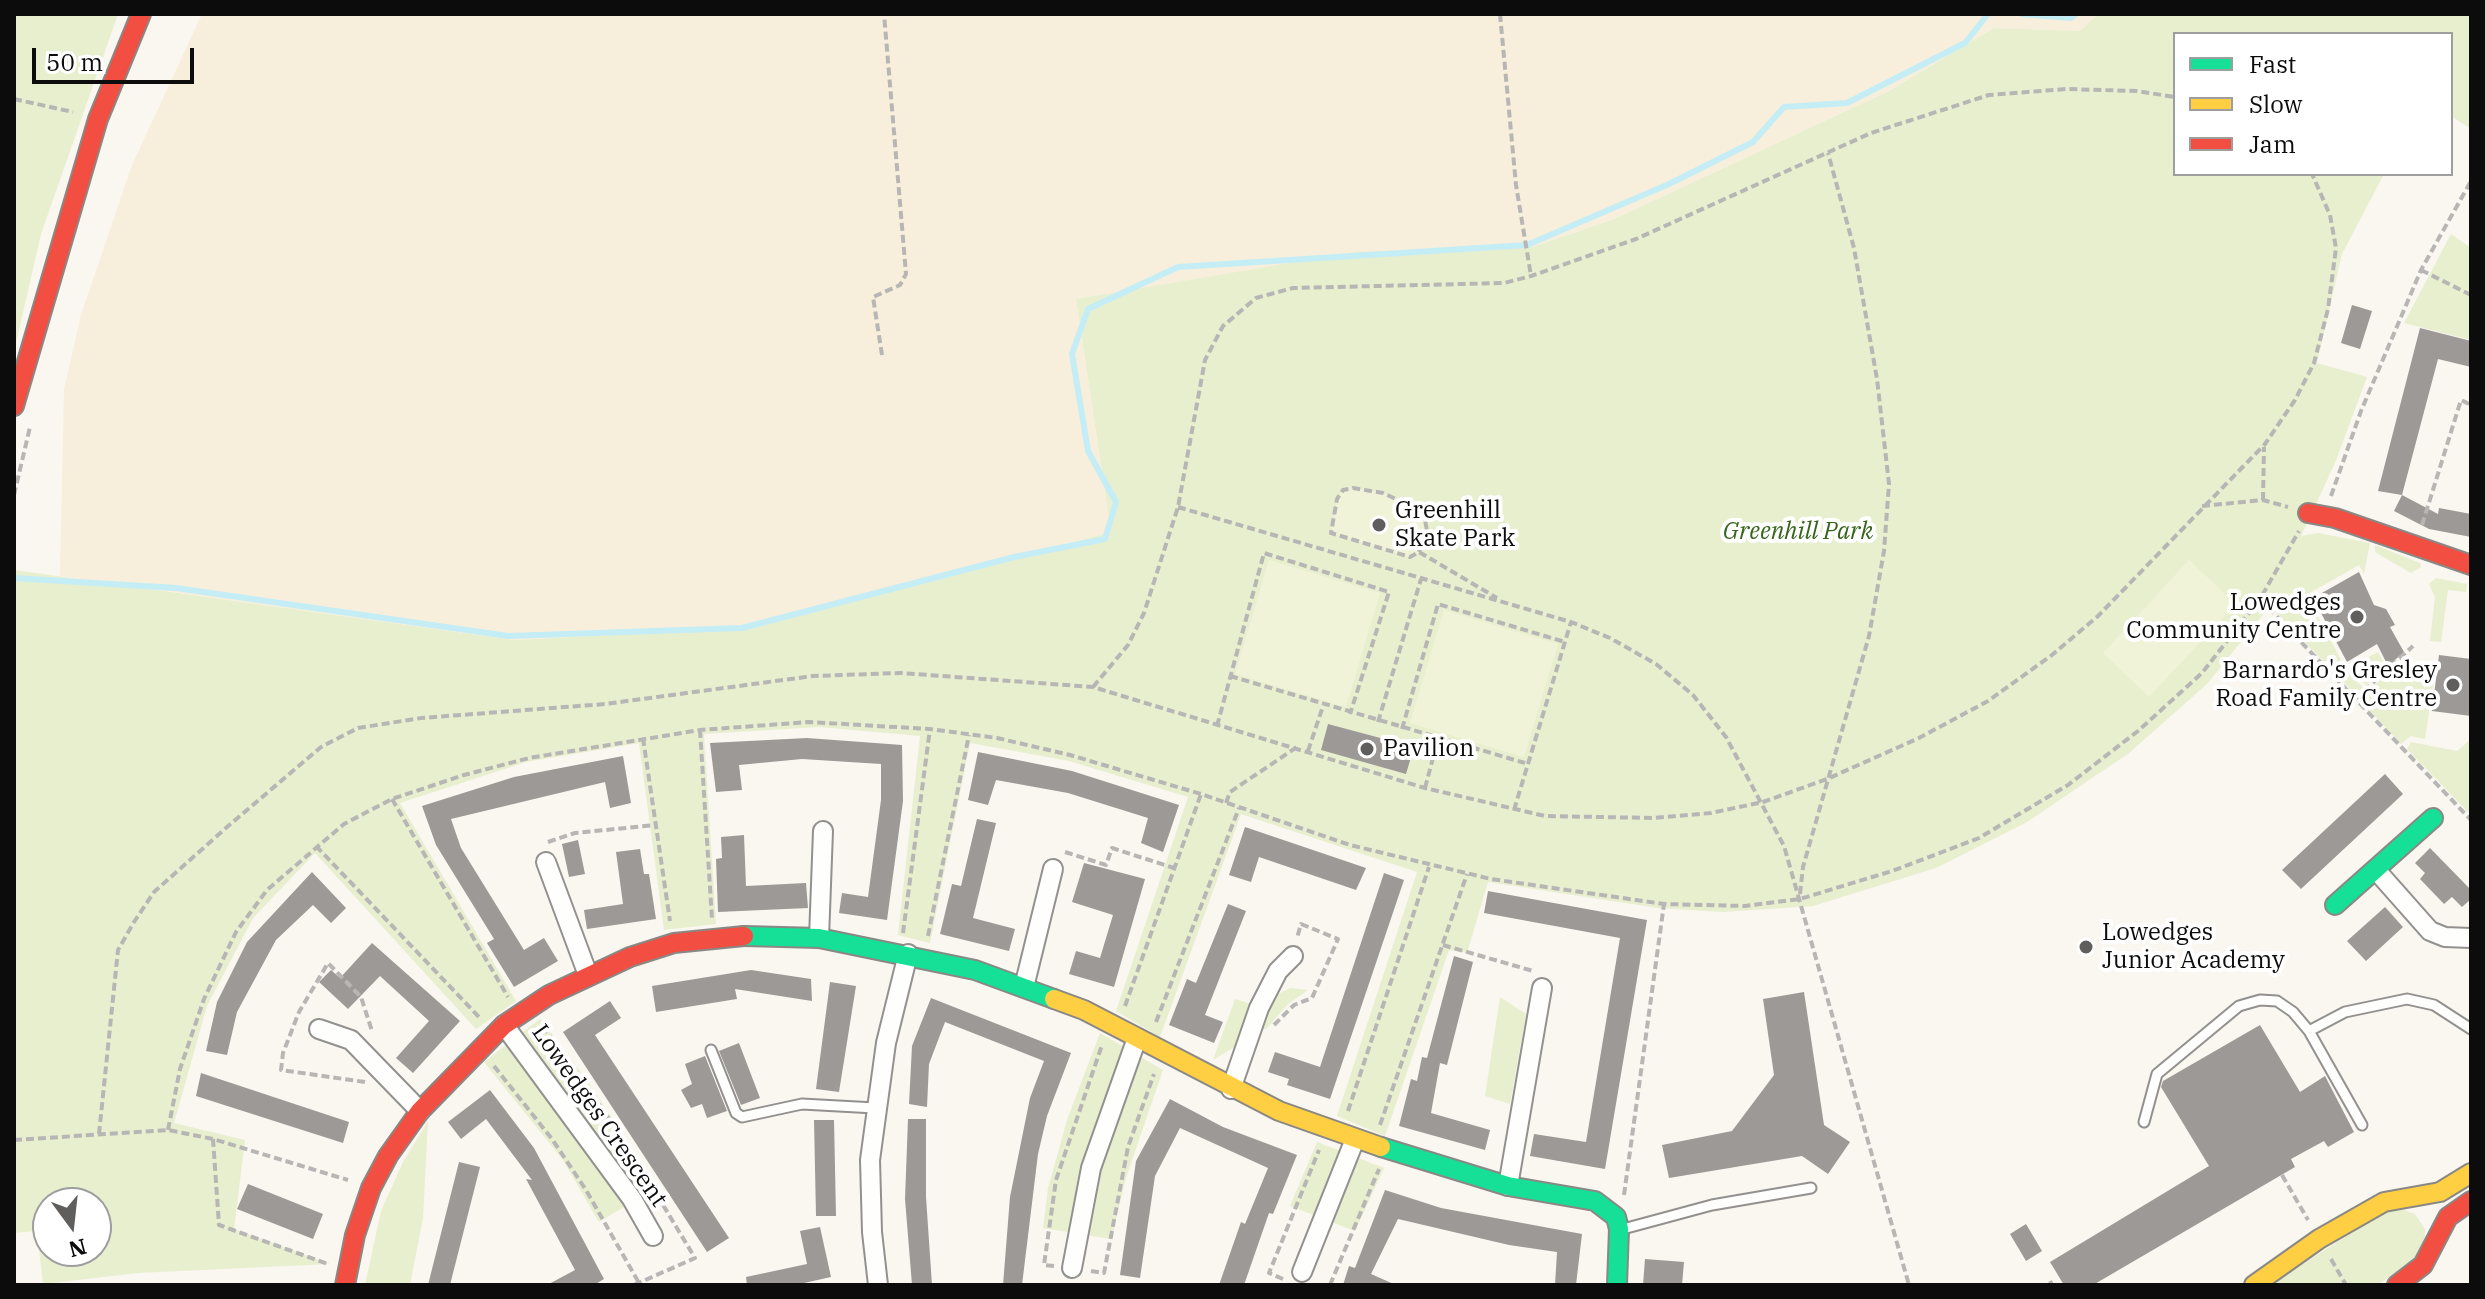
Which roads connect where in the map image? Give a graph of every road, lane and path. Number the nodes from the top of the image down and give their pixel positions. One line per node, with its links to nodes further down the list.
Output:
1 (141, 14): 15 (main road)
2 (884, 14): 13 (path)
3 (1500, 14): 11 (path)
4 (2173, 97): 7 (path)
5 (14, 99): 6 (path)
6 (81, 114)
7 (1828, 153): 11 (path); 46 (path)
8 (2313, 176): 16 (path)
9 (2471, 181): 10 (path)
10 (2421, 270): 12 (path); 20 (path)
11 (1531, 276): 19 (path)
12 (2471, 295)
13 (882, 355)
14 (2471, 405): 21 (path)
15 (14, 406)
16 (2265, 444): 17 (path); 18 (path)
17 (2263, 500): 18 (path); 20 (path)
18 (2201, 506): 46 (path)
19 (1178, 507): 24 (path); 31 (path)
20 (2317, 515): 21 (main road); 25 (path)
21 (2411, 546): 23 (main road)
22 (1419, 552): 22 (path); 26 (path)
23 (2471, 565)
24 (1421, 578): 26 (path); 35 (path)
25 (2260, 599): 32 (path); 65 (path)
26 (1502, 602): 27 (path)
27 (1571, 622): 28 (path); 50 (path)
28 (1565, 642): 38 (path); 45 (path)
29 (2413, 646): 32 (path)
30 (1230, 676): 33 (path); 34 (path); 36 (path)
31 (1093, 687): 36 (path); 93 (path)
32 (2355, 699): 55 (path)
33 (1323, 706): 34 (path); 44 (path)
34 (1350, 714): 35 (path)
35 (1378, 722): 38 (path)
36 (1217, 726): 43 (path)
37 (930, 729): 39 (path); 40 (path); 73 (path)
38 (1402, 729): 42 (path)
39 (700, 730): 41 (path); 68 (path)
40 (969, 735): 48 (path); 73 (path)
41 (643, 738): 49 (path); 56 (path)
42 (1438, 739): 45 (path); 47 (path)
43 (1297, 747): 44 (path); 51 (path)
44 (1308, 751): 47 (path)
45 (1525, 763): 53 (path)
46 (1827, 779): 50 (path); 65 (path)
47 (1425, 788): 53 (path)
48 (1201, 794): 51 (path); 61 (path)
49 (392, 799): 58 (path); 78 (path)
50 (1763, 802): 53 (path); 65 (path)
51 (1226, 803): 52 (path)
52 (1239, 808): 60 (path); 84 (path)
53 (1514, 810)
54 (2433, 818): 63 (main road)
55 (2471, 820)
56 (656, 825): 59 (path); 71 (path)
57 (823, 831): 69 (street)
58 (316, 846): 78 (path); 92 (path)
59 (546, 862): 75 (street)
60 (1429, 867): 64 (path); 94 (path)
61 (1174, 868): 62 (path); 80 (path)
62 (1053, 869): 76 (street)
63 (2376, 870): 67 (main road); 70 (street)
64 (1467, 874): 66 (path); 72 (path)
65 (1800, 898): 66 (path); 114 (path)
66 (1664, 904): 105 (path)
67 (2335, 905)
68 (713, 938): 69 (main road, Lowedges Crescent); 71 (main road, Lowedges Crescent)
69 (819, 938): 73 (main road, Lowedges Crescent)
70 (2471, 938)
71 (674, 943): 75 (main road, Lowedges Crescent)
72 (1443, 945): 77 (path); 97 (path)
73 (911, 955): 76 (main road, Lowedges Crescent); 88 (street)
74 (1293, 956): 79 (path); 87 (street)
75 (588, 975): 78 (main road, Lowedges Crescent)
76 (1024, 987): 80 (main road, Lowedges Crescent)
77 (1542, 988): 99 (street)
78 (506, 1024): 85 (main road, Lowedges Crescent); 106 (street, Lowedges Crescent)
79 (1273, 1027)
80 (1117, 1028): 84 (main road, Lowedges Crescent)
81 (319, 1029): 89 (street)
82 (2471, 1029): 83 (lane)
83 (2309, 1031): 90 (lane); 91 (lane)
84 (1142, 1040): 87 (main road, Lowedges Crescent); 107 (street)
85 (480, 1048): 89 (main road, Lowedges Crescent); 110 (path)
86 (711, 1050): 88 (lane)
87 (1231, 1089): 94 (main road, Lowedges Crescent)
88 (875, 1108): 111 (street)
89 (420, 1111): 100 (main road, Lowedges Crescent)
90 (2144, 1122)
91 (2362, 1125)
92 (168, 1130): 93 (path); 95 (path)
93 (99, 1134): 96 (path)
94 (1341, 1134): 97 (main road, Lowedges Crescent); 109 (street); 109 (path)
95 (213, 1139): 100 (path); 108 (path)
96 (14, 1140)
97 (1380, 1148): 99 (main road, Lowedges Crescent); 112 (path)
98 (2471, 1173): 102 (main road)
99 (1508, 1186): 105 (main road, Lowedges Crescent)
100 (371, 1188): 108 (main road, Lowedges Crescent)
101 (1811, 1188): 105 (lane)
102 (2419, 1196): 104 (main road); 115 (main road)
103 (2471, 1201): 104 (main road)
104 (2446, 1222): 116 (main road)
105 (1619, 1229): 113 (main road)
106 (653, 1236)
107 (1072, 1268)
108 (347, 1278)
109 (1300, 1278)
110 (639, 1283)
111 (878, 1285)
112 (1330, 1285)
113 (1617, 1285)
114 (1909, 1285)
115 (2254, 1285)
116 (2397, 1285)

